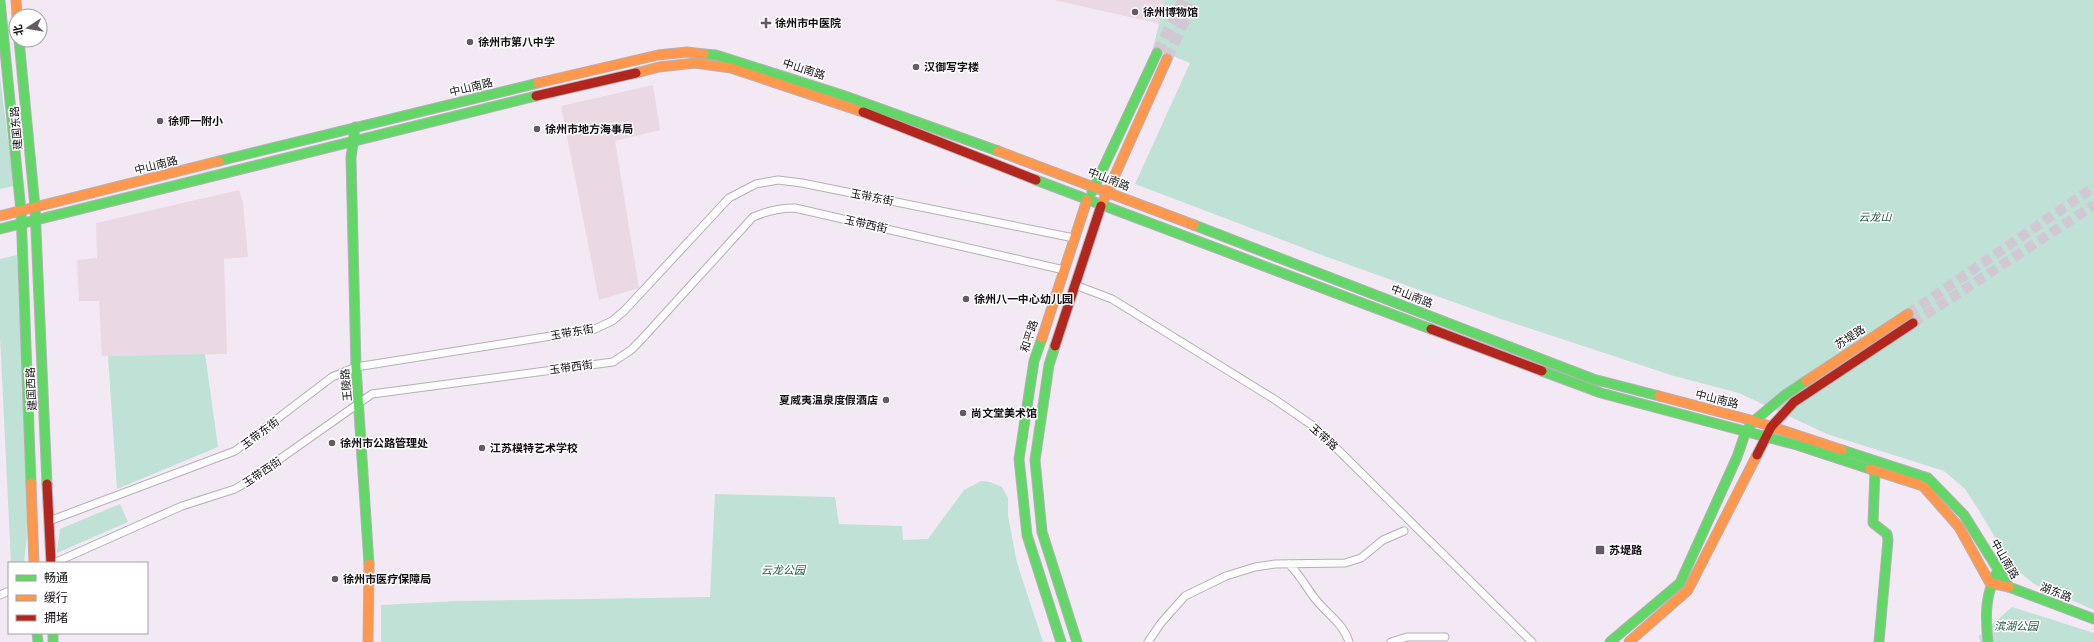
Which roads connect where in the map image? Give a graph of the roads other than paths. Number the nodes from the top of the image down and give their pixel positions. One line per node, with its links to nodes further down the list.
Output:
1 (0, 1): 13 (main road, 建国东路)
2 (21, 48): 11 (main road, 建国东路)
3 (1157, 53): 7 (main road, 和平路)
4 (1167, 59): 8 (main road)
5 (355, 127): 6 (main road, 王陵路); 7 (main road, 中山南路); 11 (main road, 中山南路)
6 (354, 140): 9 (main road, 中山南路); 11 (main road, 中山南路); 20 (main road, 王陵路)
7 (1094, 186): 8 (main road, 中山南路); 9 (main road, 和平路)
8 (1108, 191): 10 (main road); 22 (main road, 中山南路)
9 (1087, 200): 10 (main road, 中山南路); 15 (main road, 和平路)
10 (1101, 206): 17 (main road); 24 (main road, 中山南路)
11 (35, 214): 13 (main road, 中山南路); 13 (main road, 中山南路); 27 (main road, 建国西路)
12 (0, 216): 13 (main road, 中山南路)
13 (20, 217): 14 (main road, 中山南路); 29 (main road, 建国西路)
14 (0, 230)
15 (1074, 238): 16 (main road, 和平路); 20 (street, 玉带东街)
16 (1064, 270): 21 (street, 玉带西街); 39 (main road, 和平路)
17 (1075, 285): 40 (main road); 44 (street, 玉带路)
18 (1908, 314): 22 (main road, 苏堤路)
19 (1914, 324): 23 (main road)
20 (356, 367): 21 (main road, 王陵路); 27 (street, 玉带东街)
21 (359, 398): 31 (street, 玉带西街); 38 (main road, 王陵路)
22 (1754, 421): 23 (main road, 中山南路); 24 (main road, 苏堤路)
23 (1771, 427): 25 (main road); 33 (main road, 中山南路)
24 (1746, 431): 25 (main road, 中山南路); 45 (main road, 苏堤路)
25 (1766, 437): 26 (main road, 中山南路); 46 (main road)
26 (1875, 470): 34 (main road, 中山南路); 47 (main road)
27 (49, 521): 30 (main road, 建国西路)
28 (1404, 531): 32 (street)
29 (34, 562)
30 (51, 562)
31 (56, 562)
32 (1289, 564): 41 (street); 42 (street)
33 (1999, 568): 34 (main road); 35 (main road, 中山南路)
34 (1990, 584): 35 (main road, 中山南路); 48 (main road)
35 (2010, 587): 36 (main road, 湖东路)
36 (2094, 618)
37 (1445, 637): 43 (street)
38 (368, 642)
39 (1061, 642)
40 (1077, 642)
41 (1148, 642)
42 (1349, 642)
43 (1391, 642)
44 (1532, 642)
45 (1610, 642)
46 (1628, 642)
47 (1878, 642)
48 (1988, 642)

